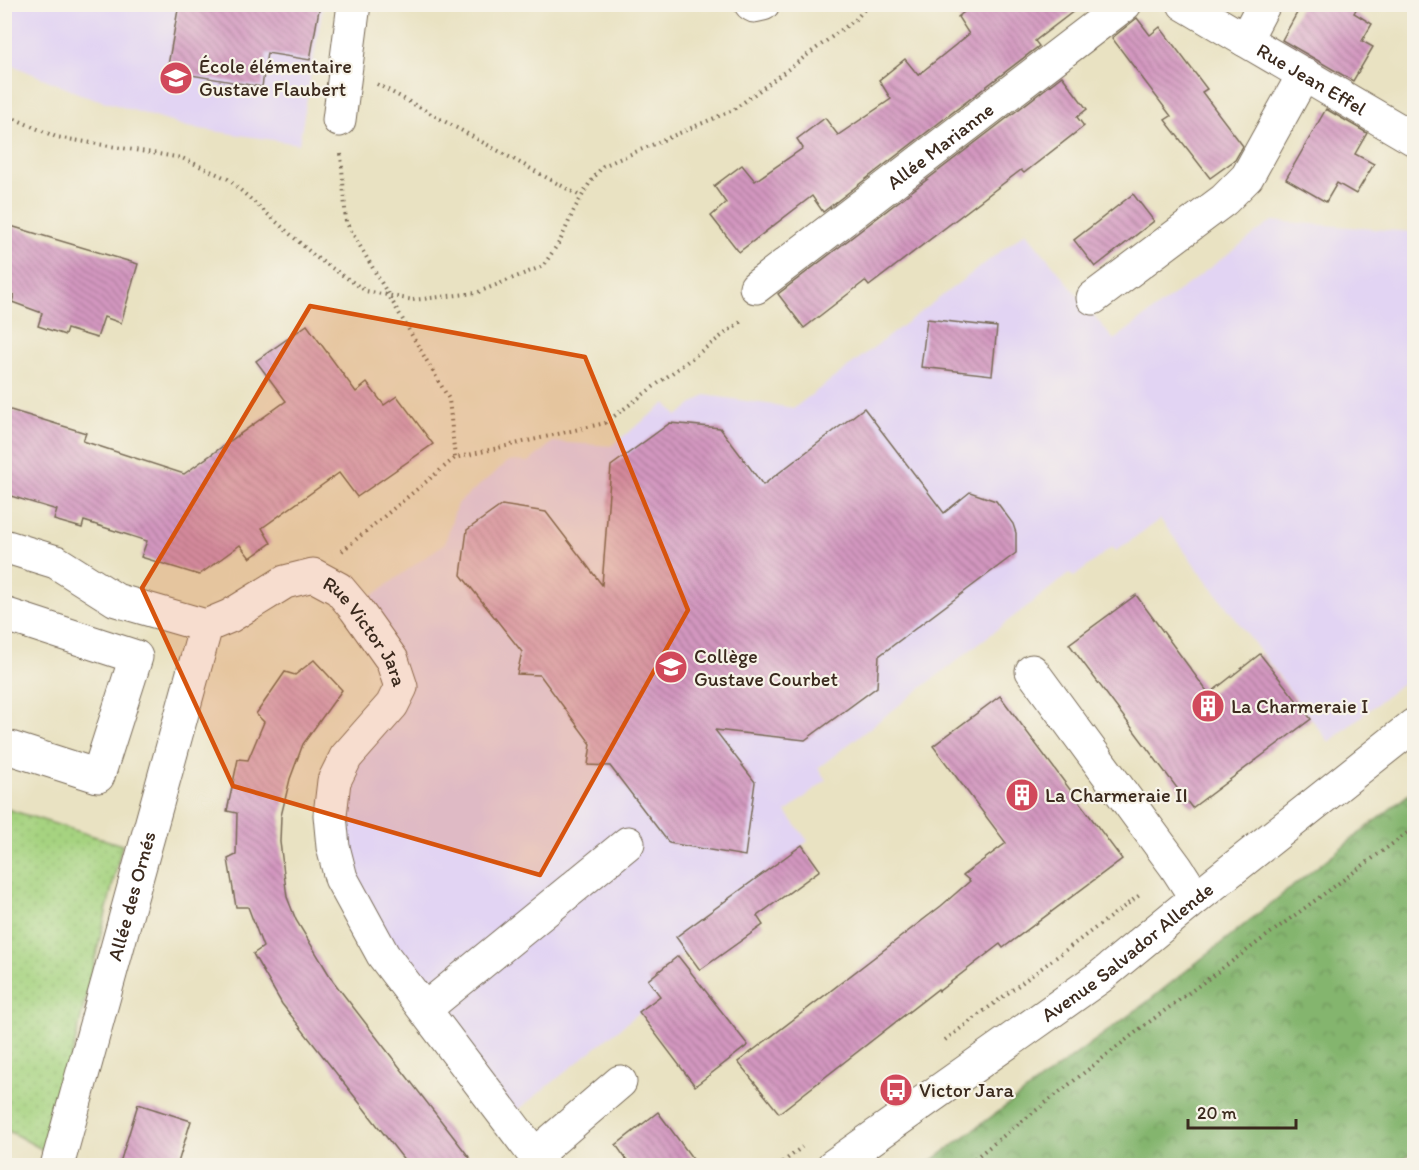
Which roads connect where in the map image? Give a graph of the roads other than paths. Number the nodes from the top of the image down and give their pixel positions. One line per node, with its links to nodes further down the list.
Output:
1 (354, 4): 9 (street)
2 (751, 4): 3 (street)
3 (763, 4)
4 (1125, 4): 11 (street, Allée Marianne)
5 (1184, 4): 7 (street)
6 (1264, 4): 7 (street, Rue Jean Effel)
7 (1245, 40): 8 (street, Rue Jean Effel)
8 (1304, 74): 10 (street, Rue Jean Effel); 12 (street)
9 (339, 120)
10 (1414, 139)
11 (756, 287)
12 (1093, 298)
13 (4, 546): 14 (street)
14 (149, 610): 16 (street); 17 (street)
15 (4, 614): 17 (street)
16 (206, 626): 23 (street, Rue Victor Jara); 26 (street, Allée des Ornés)
17 (136, 657): 20 (street)
18 (1032, 671): 22 (street)
19 (1414, 725): 22 (street, Avenue Salvador Allende)
20 (4, 746)
21 (628, 843): 23 (street)
22 (1196, 898): 27 (street, Avenue Salvador Allende)
23 (425, 1009): 25 (street, Rue Victor Jara)
24 (620, 1082): 25 (street)
25 (539, 1160)
26 (57, 1166)
27 (832, 1166)

